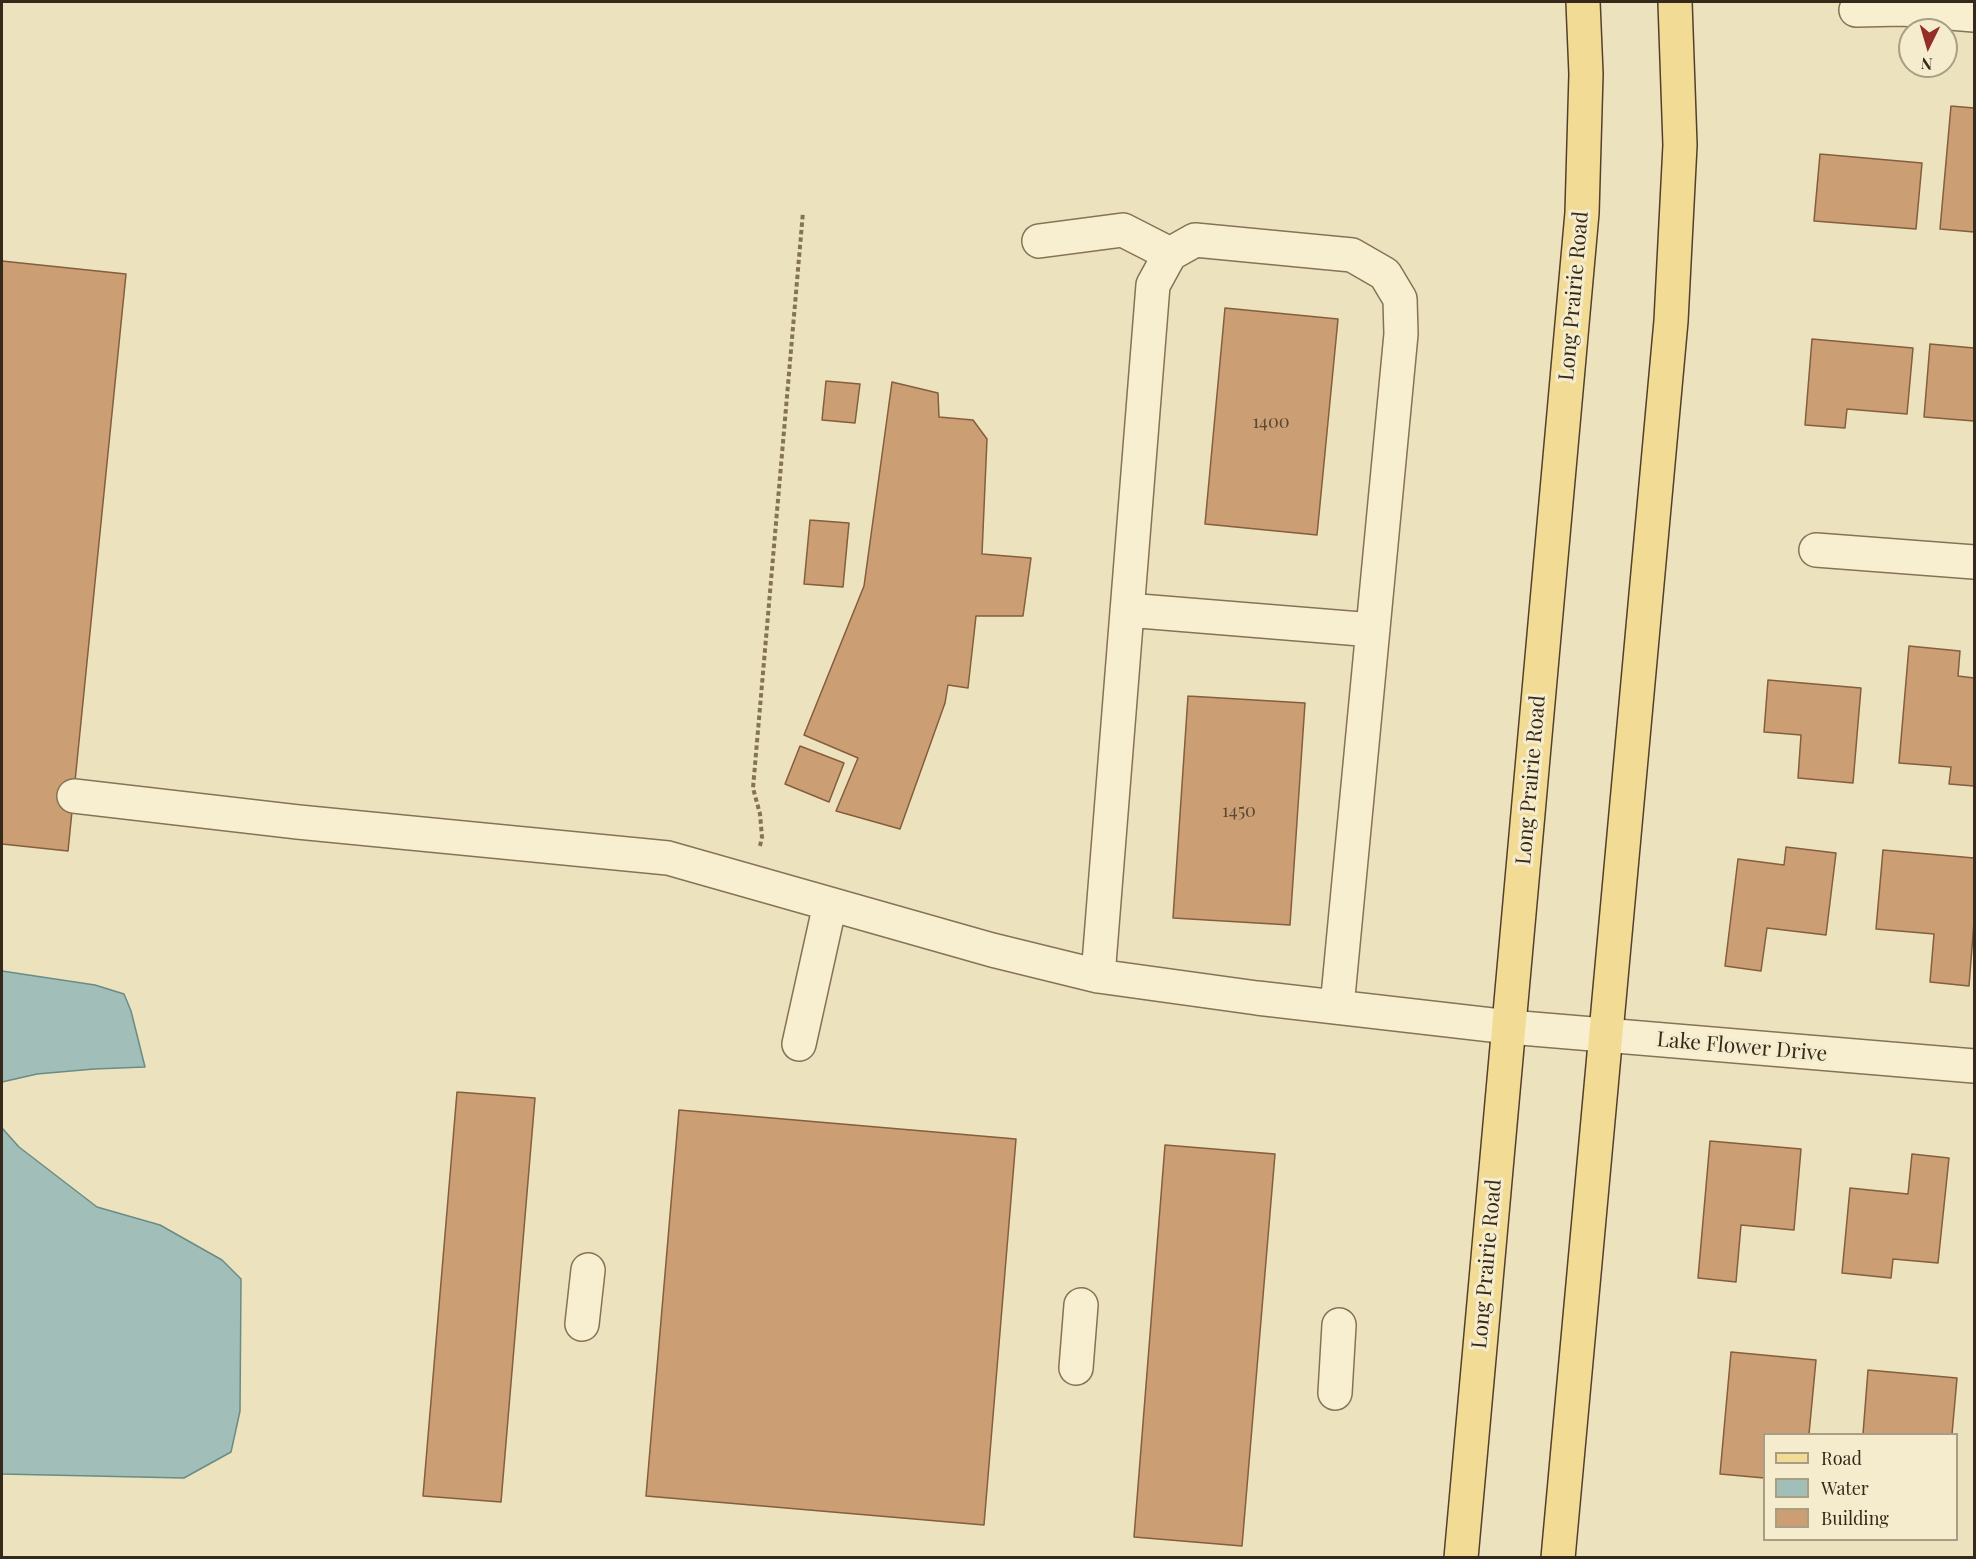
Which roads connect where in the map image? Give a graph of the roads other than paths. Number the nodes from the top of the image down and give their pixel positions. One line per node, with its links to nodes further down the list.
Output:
1 (1583, 2): 15 (main road, Long Prairie Road)
2 (1675, 2): 16 (main road)
3 (1856, 10): 4 (street)
4 (1974, 15)
5 (1039, 241): 6 (street)
6 (1170, 254): 9 (street); 10 (street)
7 (1816, 550): 8 (street)
8 (1974, 562)
9 (1127, 610): 10 (street); 13 (street)
10 (1373, 630): 14 (street)
11 (74, 796): 12 (street, Lake Flower Drive)
12 (830, 904): 13 (street, Lake Flower Drive); 17 (street)
13 (1098, 976): 14 (street, Lake Flower Drive)
14 (1337, 1007): 15 (street, Lake Flower Drive)
15 (1509, 1027): 16 (street, Lake Flower Drive); 25 (main road, Long Prairie Road)
16 (1606, 1035): 18 (street, Lake Flower Drive); 26 (main road)
17 (799, 1044)
18 (1974, 1066)
19 (588, 1270): 21 (street)
20 (1081, 1305): 23 (street)
21 (582, 1324)
22 (1339, 1325): 24 (street)
23 (1076, 1368)
24 (1335, 1393)
25 (1461, 1557)
26 (1558, 1557)

